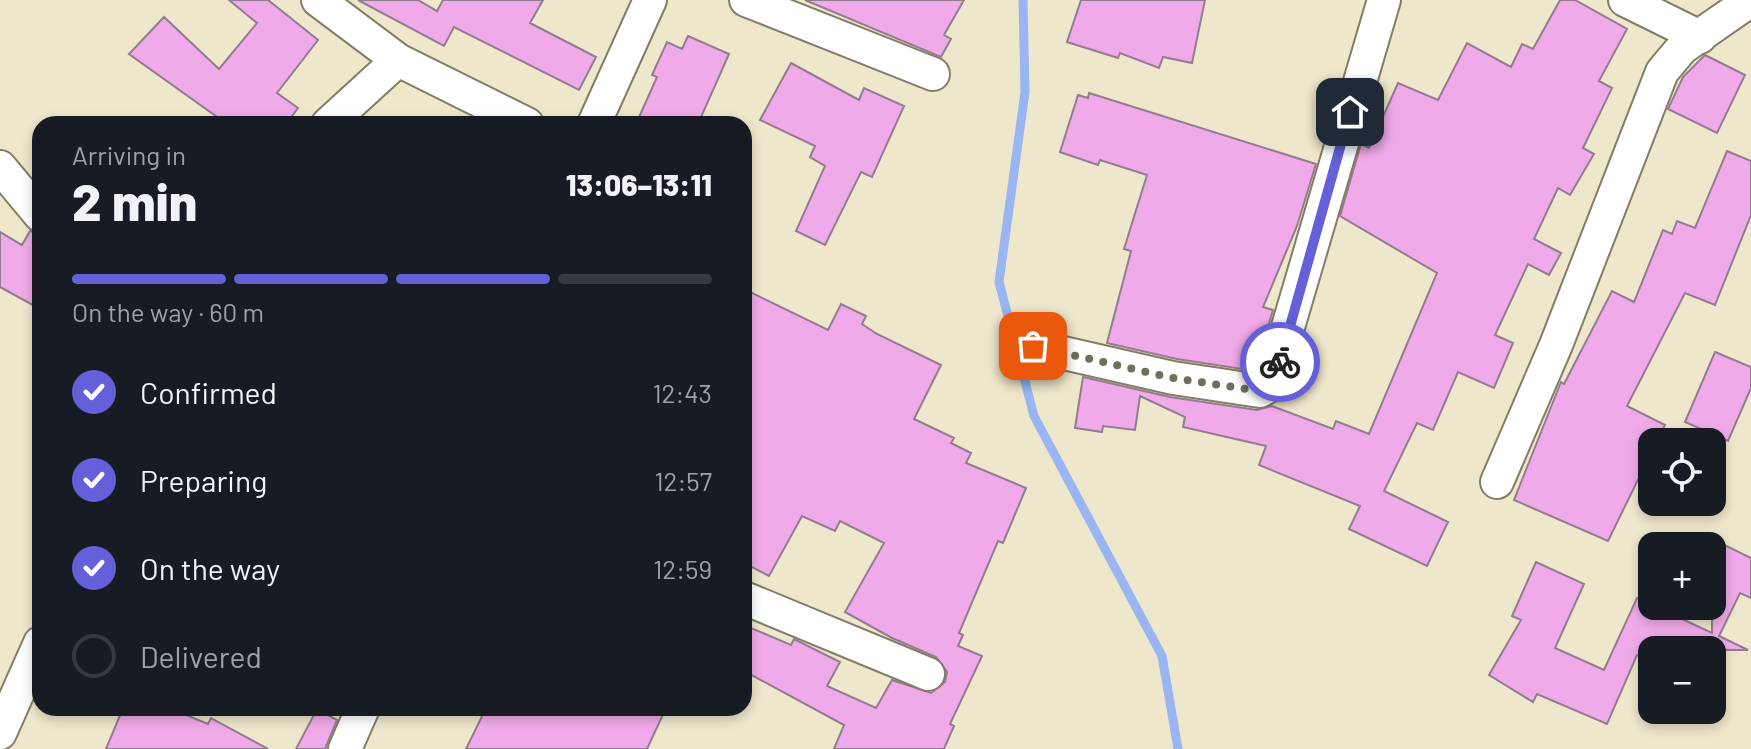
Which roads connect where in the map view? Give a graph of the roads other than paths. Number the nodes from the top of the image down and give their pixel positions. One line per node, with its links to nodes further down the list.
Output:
1 (318, 0): 8 (street)
2 (650, 0): 12 (street)
3 (746, 0): 9 (street)
4 (1384, 0): 15 (street)
5 (1625, 0): 7 (street)
6 (1751, 0): 7 (street)
7 (1700, 37): 16 (street)
8 (398, 60): 10 (street); 11 (street)
9 (933, 74)
10 (337, 116)
11 (511, 116)
12 (598, 116)
13 (0, 167): 14 (street)
14 (32, 205)
15 (1033, 346)
16 (1497, 482)
17 (752, 601): 19 (street)
18 (32, 661): 21 (street)
19 (928, 674)
20 (359, 716): 22 (street)
21 (0, 733)
22 (345, 749)

